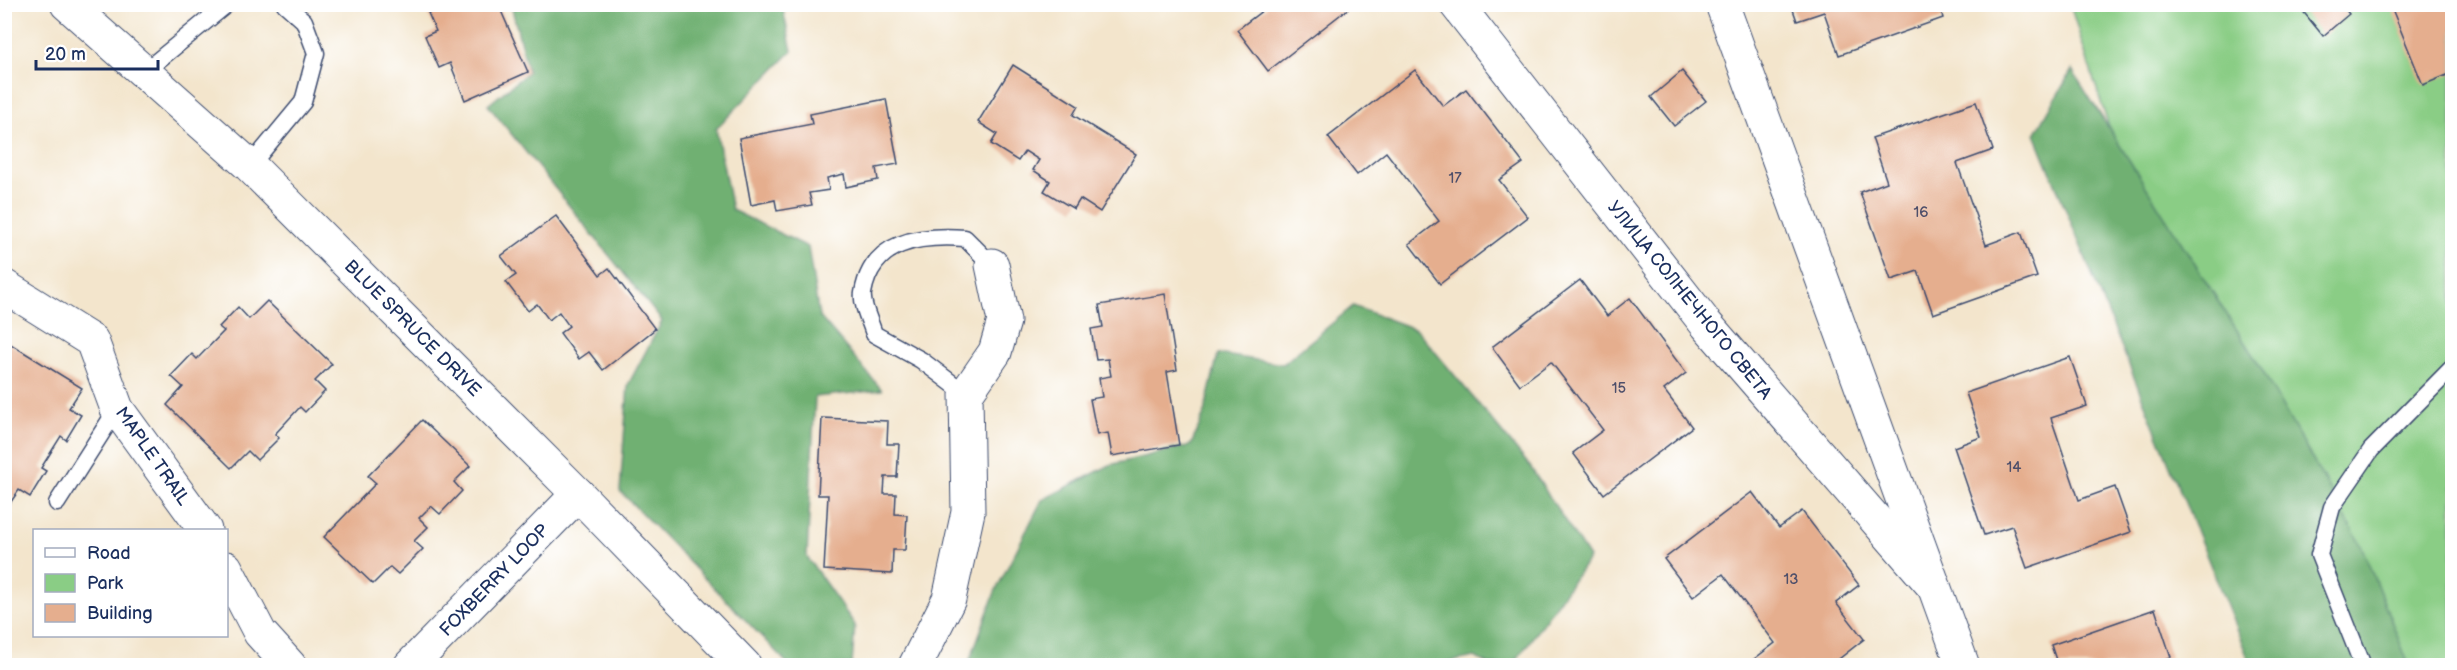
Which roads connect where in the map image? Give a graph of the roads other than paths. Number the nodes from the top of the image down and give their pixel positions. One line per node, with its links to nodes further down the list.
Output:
1 (67, 4): 6 (street, BLUE SPRUCE DRIVE)
2 (227, 4): 6 (lane)
3 (285, 4): 7 (lane)
4 (1456, 4): 17 (street, УЛИЦА СОЛНЕЧНОГО СВЕТА)
5 (1722, 4): 17 (street, УЛИЦА СОЛНЕЧНОГО СВЕТА)
6 (145, 71): 7 (street, BLUE SPRUCE DRIVE)
7 (250, 166): 13 (street, BLUE SPRUCE DRIVE)
8 (992, 265): 11 (street); 11 (lane)
9 (4, 286): 12 (street, MAPLE TRAIL)
10 (2452, 368): 23 (lane)
11 (966, 394): 21 (street)
12 (117, 409): 14 (lane); 15 (street, MAPLE TRAIL)
13 (578, 494): 19 (street, FOXBERRY LOOP); 20 (street, BLUE SPRUCE DRIVE)
14 (57, 503)
15 (204, 529)
16 (228, 572): 18 (street)
17 (1934, 587): 22 (street, УЛИЦА СОЛНЕЧНОГО СВЕТА)
18 (290, 666)
19 (410, 666)
20 (745, 666)
21 (915, 666)
22 (1963, 666)
23 (2363, 666)

